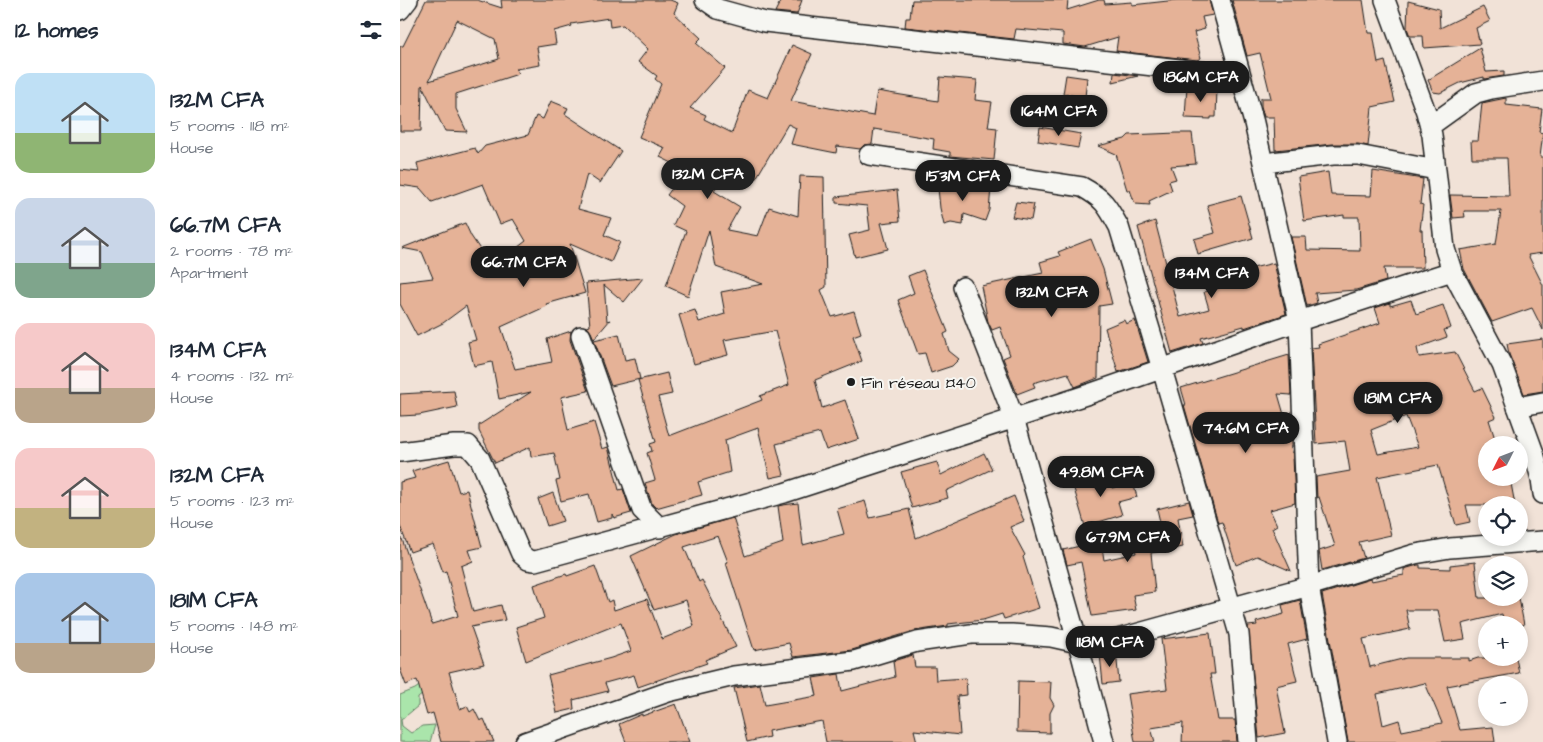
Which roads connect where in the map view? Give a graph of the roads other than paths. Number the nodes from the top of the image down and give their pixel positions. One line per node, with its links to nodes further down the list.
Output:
1 (408, 0): 5 (street)
2 (705, 0): 6 (street)
3 (1220, 0): 6 (street)
4 (1385, 0): 8 (street)
5 (400, 10)
6 (1241, 76): 10 (street)
7 (1543, 81): 8 (street)
8 (1430, 126): 11 (street)
9 (869, 155): 16 (street)
10 (1263, 163): 11 (street); 14 (street)
11 (1436, 170): 12 (street)
12 (1452, 271): 14 (street); 18 (street)
13 (963, 287): 19 (street)
14 (1299, 321): 16 (street); 24 (street)
15 (581, 336): 22 (street)
16 (1162, 369): 19 (street); 25 (street)
17 (1543, 402): 18 (street)
18 (1517, 407): 21 (street)
19 (1014, 418): 22 (street); 26 (street)
20 (400, 452): 22 (street)
21 (1543, 494)
22 (660, 528)
23 (1543, 541): 24 (street)
24 (1309, 586): 25 (street); 30 (street)
25 (1231, 607): 26 (street); 29 (street)
26 (1078, 643): 27 (street); 28 (street)
27 (526, 742)
28 (1104, 742)
29 (1248, 742)
30 (1337, 742)

